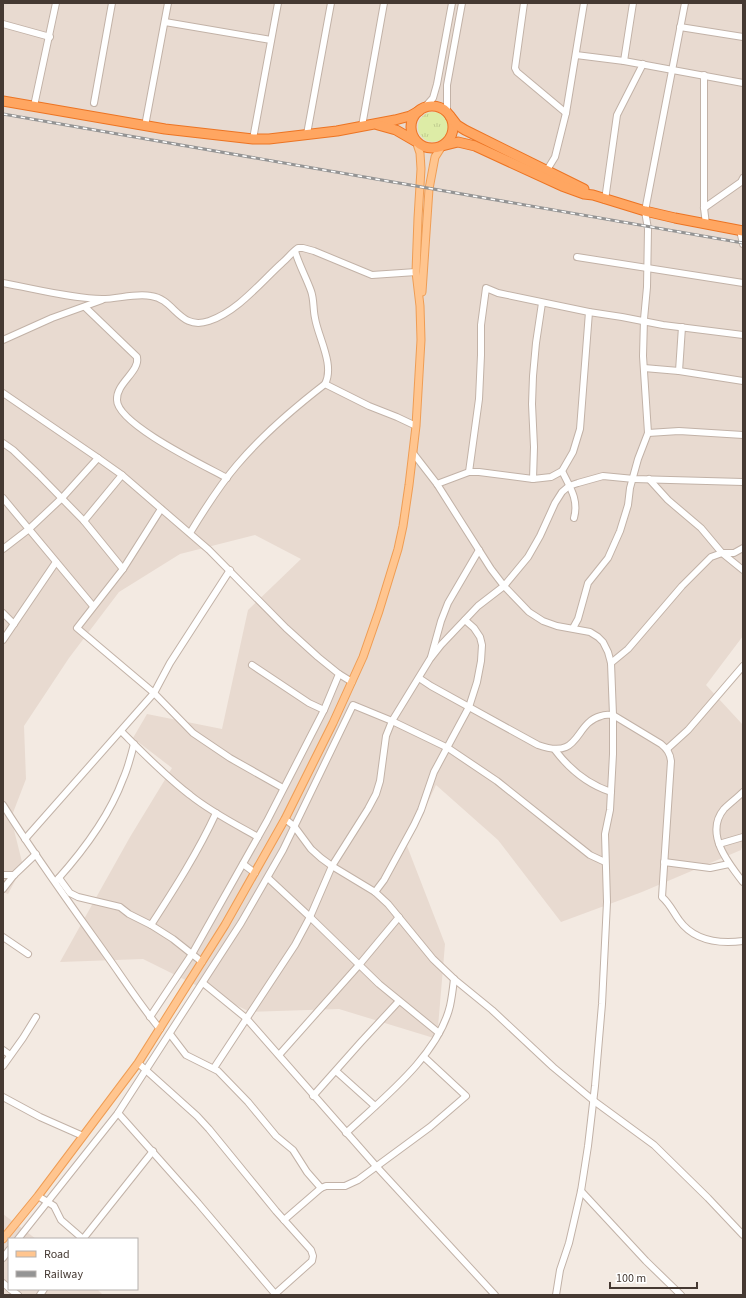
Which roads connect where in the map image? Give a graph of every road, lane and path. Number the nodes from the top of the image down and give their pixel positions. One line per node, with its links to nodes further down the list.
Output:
1 (56, 3): 16 (street)
2 (112, 3): 26 (street)
3 (168, 3): 13 (street)
4 (278, 3): 18 (street)
5 (331, 3): 34 (street)
6 (384, 3): 33 (street)
7 (452, 3): 28 (street)
8 (462, 3): 30 (street)
9 (524, 3): 29 (street)
10 (584, 3): 19 (street)
11 (633, 3): 20 (street)
12 (685, 3): 15 (street)
13 (164, 22): 18 (street); 32 (street)
14 (3, 24): 16 (street)
15 (680, 28): 17 (street); 22 (street)
16 (50, 37): 27 (street)
17 (743, 37)
18 (271, 40): 35 (street)
19 (576, 55): 20 (street); 29 (street)
20 (624, 61): 21 (street)
21 (643, 64): 22 (street); 41 (street)
22 (672, 69): 23 (street); 43 (street)
23 (704, 75): 24 (street); 42 (street)
24 (743, 83)
25 (3, 101): 27 (highway)
26 (94, 103)
27 (34, 106): 32 (highway)
28 (422, 109): 30 (highway); 31 (highway); 36 (highway)
29 (566, 113): 38 (street)
30 (449, 114): 37 (highway); 38 (highway)
31 (374, 124): 33 (highway); 36 (highway)
32 (145, 126): 35 (highway)
33 (362, 126): 34 (highway)
34 (307, 134): 35 (highway)
35 (253, 139)
36 (416, 141): 37 (highway); 50 (main road)
37 (442, 146): 40 (highway); 55 (main road)
38 (547, 170): 40 (highway)
39 (743, 178): 42 (street)
40 (593, 195): 41 (highway)
41 (605, 200): 43 (highway)
42 (704, 208): 44 (street)
43 (645, 211): 44 (highway); 49 (street)
44 (706, 224): 45 (highway)
45 (742, 230): 46 (street)
46 (743, 244)
47 (295, 251): 50 (street); 53 (street); 65 (street)
48 (577, 257): 49 (street)
49 (646, 268): 52 (street); 58 (street)
50 (416, 272): 55 (main road)
51 (3, 282): 53 (street)
52 (743, 283)
53 (103, 299): 56 (street)
54 (542, 303): 57 (street); 74 (street); 77 (street)
55 (420, 306): 67 (main road)
56 (85, 307): 61 (street); 76 (street)
57 (589, 312): 58 (street); 73 (street)
58 (644, 322): 59 (street); 62 (street)
59 (682, 327): 60 (street); 63 (street)
60 (743, 335)
61 (3, 340)
62 (644, 368): 63 (street); 68 (street)
63 (679, 371): 64 (street)
64 (743, 381)
65 (325, 384): 67 (street); 76 (street)
66 (3, 394): 72 (street)
67 (416, 426): 71 (main road)
68 (648, 433): 69 (street); 78 (street)
69 (743, 435)
70 (3, 443): 84 (street)
71 (413, 453): 81 (street); 111 (main road)
72 (98, 458): 75 (street); 84 (street)
73 (562, 471): 77 (street); 82 (street)
74 (469, 472): 77 (street); 81 (street)
75 (122, 475): 85 (street); 87 (street)
76 (227, 478): 89 (street)
77 (533, 479)
78 (634, 479): 79 (street); 82 (street); 103 (street)
79 (649, 479): 80 (street); 93 (street)
80 (743, 482)
81 (437, 484): 92 (street)
82 (569, 486): 86 (street); 98 (street)
83 (3, 498): 88 (street)
84 (62, 498): 87 (street); 88 (street)
85 (161, 509): 89 (street); 95 (street)
86 (574, 518)
87 (84, 521): 95 (street)
88 (29, 529): 91 (street); 94 (street)
89 (190, 533): 96 (street)
90 (743, 548): 93 (street)
91 (3, 549)
92 (479, 550): 98 (street); 105 (street)
93 (722, 553): 97 (street); 106 (street)
94 (56, 562): 99 (street); 102 (street)
95 (123, 569): 99 (street)
96 (230, 570): 109 (street); 112 (street)
97 (743, 570)
98 (504, 586): 101 (street); 103 (street)
99 (93, 606): 112 (street)
100 (3, 613): 102 (street)
101 (465, 620): 105 (street); 113 (street)
102 (14, 624): 104 (street)
103 (573, 628): 106 (street)
104 (3, 640)
105 (430, 659): 110 (street)
106 (611, 663): 115 (street)
107 (252, 665): 114 (street)
108 (743, 666): 120 (street)
109 (339, 674): 111 (street); 114 (street)
110 (419, 678): 113 (street); 116 (street)
111 (352, 682): 127 (main road)
112 (154, 693): 117 (street); 122 (street)
113 (469, 707): 119 (street); 121 (street)
114 (324, 710): 122 (street)
115 (613, 715): 120 (street); 121 (street); 123 (street)
116 (392, 721): 119 (street); 128 (street); 138 (street)
117 (121, 731): 118 (street); 131 (street)
118 (134, 744): 126 (street); 142 (street)
119 (448, 748): 134 (street); 147 (street)
120 (666, 749): 135 (street)
121 (554, 750): 123 (street)
122 (283, 788): 129 (street)
123 (611, 792): 134 (street)
124 (743, 792): 132 (street)
125 (3, 805): 131 (street)
126 (216, 813): 129 (street); 150 (street)
127 (286, 819): 128 (street); 139 (main road)
128 (294, 826): 138 (street); 143 (street)
129 (258, 837): 136 (street)
130 (743, 837): 132 (street)
131 (26, 839): 133 (street)
132 (719, 844): 137 (street)
133 (36, 854): 141 (street); 145 (street)
134 (605, 862): 177 (street)
135 (664, 862): 137 (street); 152 (street)
136 (243, 864): 139 (street); 154 (street)
137 (729, 864): 144 (street)
138 (332, 866): 147 (street); 148 (street)
139 (255, 872): 155 (main road)
140 (3, 875): 141 (street)
141 (14, 875): 146 (street)
142 (60, 878): 145 (street); 150 (street)
143 (268, 878): 148 (street); 158 (street)
144 (743, 882)
145 (55, 883): 161 (street)
146 (3, 889)
147 (375, 892): 149 (street)
148 (310, 917): 156 (street); 162 (street)
149 (399, 917): 156 (street); 157 (street)
150 (152, 925): 154 (street)
151 (3, 937): 153 (street)
152 (743, 942)
153 (28, 954)
154 (192, 954): 155 (street); 161 (street)
155 (202, 962): 163 (main road)
156 (359, 965): 159 (street); 168 (street)
157 (454, 979): 164 (street); 177 (street)
158 (203, 983): 162 (street); 165 (street)
159 (399, 1001): 164 (street); 174 (street)
160 (36, 1017): 167 (street)
161 (150, 1017): 163 (street)
162 (246, 1018): 168 (street); 172 (street)
163 (160, 1029): 170 (main road)
164 (439, 1033): 169 (street)
165 (170, 1034): 172 (street); 173 (street)
166 (3, 1050): 167 (street)
167 (10, 1055): 171 (street)
168 (278, 1055): 175 (street)
169 (424, 1057): 178 (street); 183 (street)
170 (138, 1063): 173 (street); 181 (main road)
171 (3, 1066)
172 (214, 1068): 184 (street)
173 (146, 1071): 179 (street); 188 (street)
174 (336, 1071): 175 (street); 178 (street)
175 (313, 1096): 180 (street)
176 (3, 1097): 181 (street)
177 (594, 1101): 185 (street); 189 (street)
178 (375, 1106): 180 (street)
179 (118, 1114): 182 (street); 187 (street)
180 (346, 1133): 183 (street)
181 (84, 1136): 186 (main road)
182 (153, 1151): 192 (street); 194 (street)
183 (376, 1166): 184 (street); 195 (street)
184 (321, 1188): 188 (street)
185 (581, 1191): 196 (street); 197 (street)
186 (38, 1196): 187 (street); 193 (main road)
187 (47, 1201): 190 (street); 191 (street)
188 (284, 1220): 194 (street)
189 (743, 1235)
190 (19, 1238)
191 (82, 1238)
192 (84, 1238)
193 (3, 1239)
194 (275, 1295)
195 (494, 1295)
196 (556, 1295)
197 (681, 1295)

